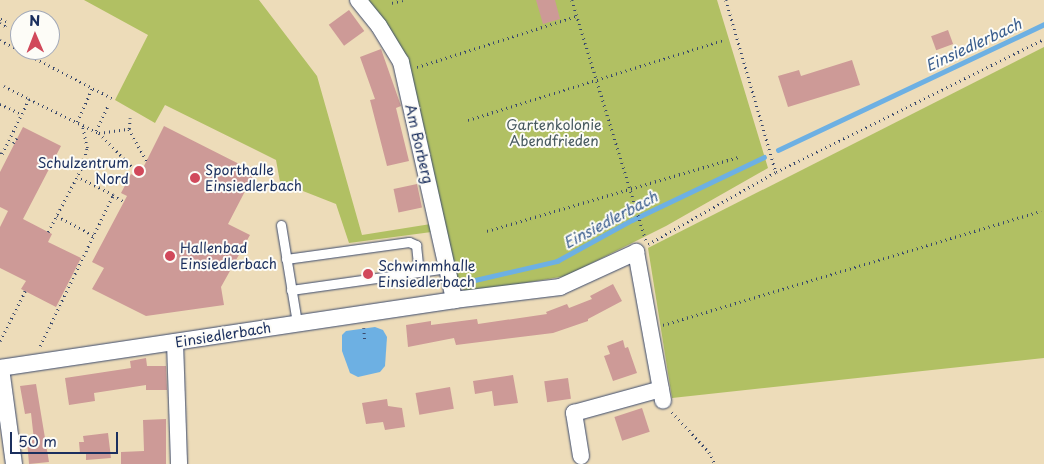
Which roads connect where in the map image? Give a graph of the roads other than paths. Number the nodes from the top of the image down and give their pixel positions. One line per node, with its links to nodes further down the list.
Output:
1 (358, 0): 4 (street, Am Borberg)
2 (280, 224): 3 (lane)
3 (286, 259): 5 (lane); 6 (lane)
4 (447, 268): 5 (lane); 7 (street, Am Borberg)
5 (419, 272): 6 (lane)
6 (291, 290): 8 (lane)
7 (454, 300): 8 (street, Einsiedlerbach); 11 (street, Einsiedlerbach)
8 (297, 323): 9 (street, Einsiedlerbach)
9 (175, 342): 10 (street, Einsiedlerbach); 13 (street)
10 (0, 368): 12 (street)
11 (581, 456)
12 (14, 464)
13 (179, 464)

